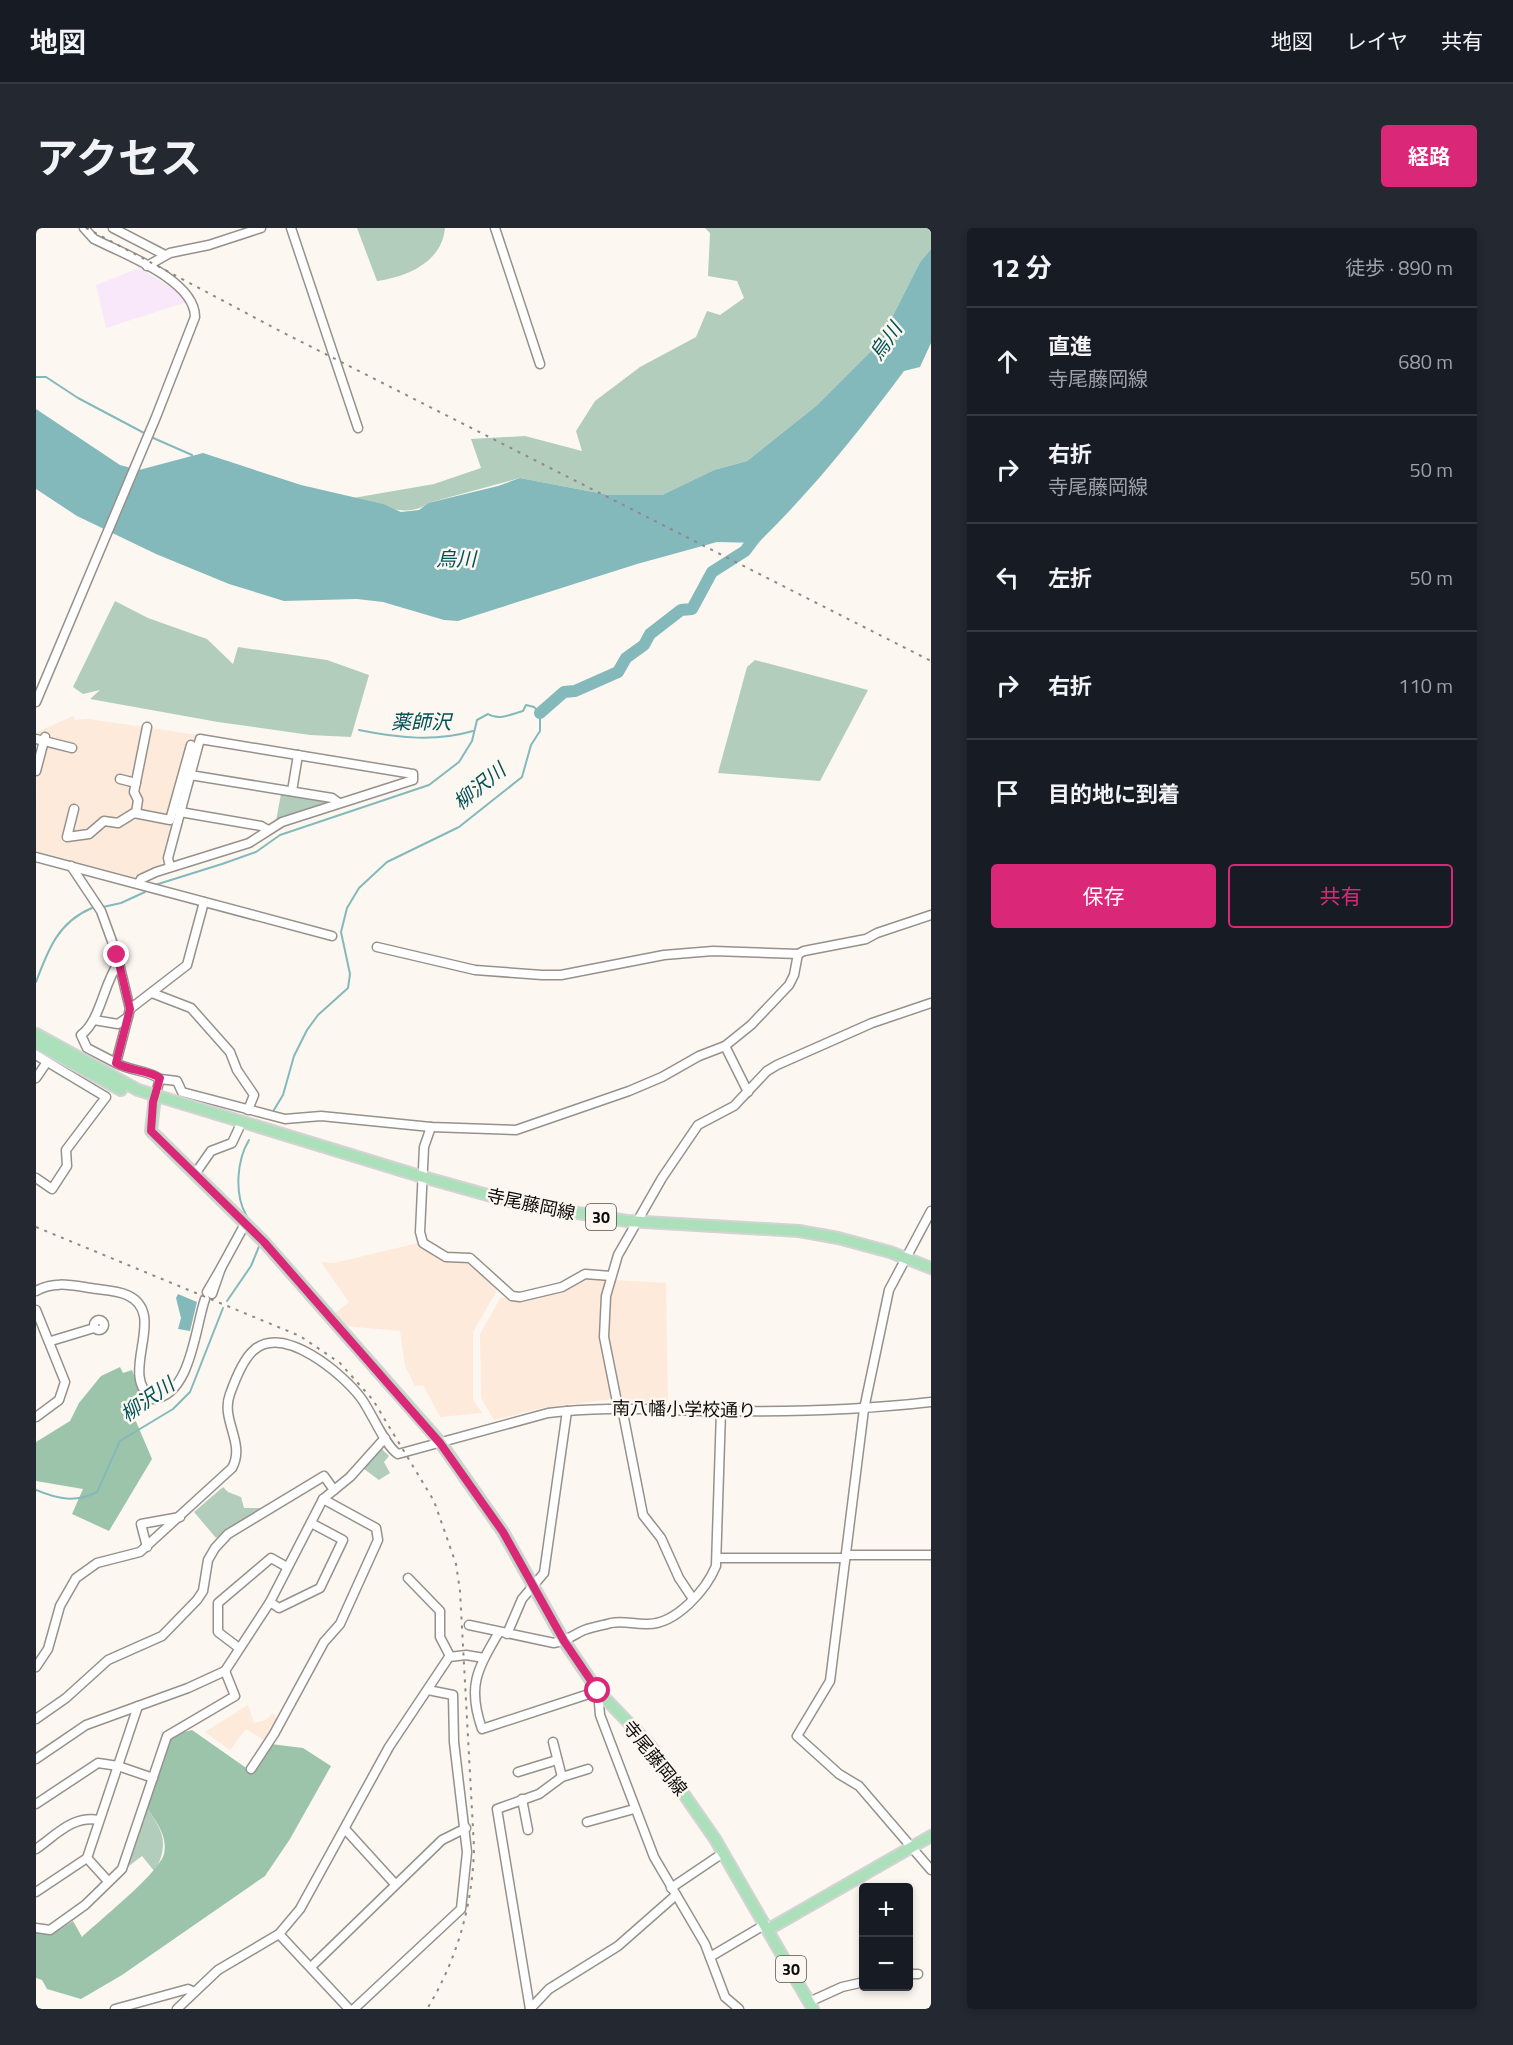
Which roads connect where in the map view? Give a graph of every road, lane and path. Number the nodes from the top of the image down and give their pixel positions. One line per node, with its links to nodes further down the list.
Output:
1 (74, 228): 6 (street)
2 (113, 228): 7 (street)
3 (261, 228): 7 (street)
4 (291, 228): 10 (street)
5 (495, 228): 9 (street)
6 (84, 229): 8 (street)
7 (165, 255): 8 (street)
8 (147, 266): 11 (street)
9 (540, 364)
10 (358, 428)
11 (36, 702)
12 (147, 727): 20 (street)
13 (42, 739): 15 (street); 17 (street)
14 (191, 746): 25 (street)
15 (72, 748)
16 (298, 754): 18 (street); 21 (street); 22 (street)
17 (36, 771)
18 (190, 775): 21 (street); 24 (street)
19 (120, 779): 20 (street)
20 (136, 783): 25 (street)
21 (292, 791): 22 (street)
22 (339, 803): 26 (street)
23 (74, 809): 25 (street)
24 (180, 812): 26 (street); 29 (street)
25 (136, 813)
26 (268, 830): 29 (street)
27 (36, 857): 28 (street)
28 (71, 866): 30 (street); 36 (street)
29 (170, 867): 30 (street)
30 (139, 884): 31 (street)
31 (204, 902): 33 (street); 37 (street)
32 (931, 915): 35 (street)
33 (332, 936)
34 (377, 947): 35 (street)
35 (798, 954): 43 (street)
36 (119, 962): 39 (street); 40 (street)
37 (152, 993): 39 (street); 51 (street)
38 (931, 1003): 49 (street)
39 (129, 1013): 40 (street); 46 (street)
40 (94, 1020): 46 (street)
41 (36, 1034): 50 (main road, 寺尾藤岡線 / 30)
42 (36, 1043): 50 (main road, 寺尾藤岡線 / 30)
43 (725, 1046): 49 (street); 52 (street)
44 (36, 1055): 45 (street)
45 (47, 1062): 47 (street); 57 (street)
46 (116, 1063): 48 (street)
47 (36, 1078)
48 (160, 1078): 50 (street); 51 (street)
49 (748, 1092): 59 (street)
50 (154, 1099): 53 (main road, 寺尾藤岡線 / 30); 54 (main road, 寺尾藤岡線 / 30); 55 (main road, 寺尾藤岡線 / 30)
51 (248, 1110): 52 (street)
52 (431, 1127): 56 (street)
53 (239, 1128): 54 (main road, 寺尾藤岡線 / 30); 55 (street)
54 (277, 1133): 56 (main road, 寺尾藤岡線 / 30)
55 (195, 1174): 60 (main road, 寺尾藤岡線 / 30)
56 (423, 1177): 59 (main road, 寺尾藤岡線 / 30); 63 (street)
57 (36, 1178)
58 (931, 1211): 61 (street)
59 (639, 1222): 61 (main road, 寺尾藤岡線 / 30); 63 (street)
60 (245, 1224): 64 (street); 75 (main road, 寺尾藤岡線 / 30)
61 (906, 1258): 62 (main road, 寺尾藤岡線 / 30); 70 (street)
62 (931, 1268)
63 (611, 1276): 69 (street)
64 (36, 1291)
65 (36, 1310): 67 (street)
66 (94, 1328): 67 (street)
67 (51, 1341): 73 (street)
68 (931, 1402): 70 (street, 南八幡小学校通り)
69 (618, 1407): 71 (street, 南八幡小学校通り); 72 (street, 南八幡小学校通り); 87 (street)
70 (864, 1409): 72 (street, 南八幡小学校通り); 82 (street)
71 (567, 1410): 75 (street, 南八幡小学校通り); 86 (street)
72 (721, 1411): 83 (street)
73 (36, 1417)
74 (385, 1438): 75 (street, 南八幡小学校通り); 76 (street); 78 (street)
75 (440, 1443): 86 (main road, 寺尾藤岡線 / 30)
76 (334, 1490): 77 (street); 100 (street)
77 (323, 1499): 79 (street); 106 (street)
78 (180, 1517): 80 (street); 80 (street)
79 (311, 1522): 84 (street); 88 (street)
80 (147, 1547): 95 (street)
81 (931, 1555): 82 (street)
82 (845, 1557): 83 (street); 119 (street)
83 (717, 1558): 87 (street)
84 (287, 1567): 88 (street); 92 (street)
85 (408, 1578): 93 (street)
86 (534, 1586): 90 (street); 91 (main road, 寺尾藤岡線 / 30)
87 (693, 1599): 91 (street)
88 (270, 1602): 92 (street)
89 (469, 1625): 90 (street)
90 (503, 1633): 91 (street); 94 (street)
91 (564, 1641): 98 (main road, 寺尾藤岡線 / 30)
92 (239, 1648): 96 (street)
93 (450, 1656): 94 (street); 97 (street)
94 (484, 1658): 98 (street)
95 (36, 1667)
96 (225, 1671): 99 (street); 109 (street)
97 (428, 1690): 115 (street); 116 (street)
98 (598, 1691): 112 (street); 121 (main road, 寺尾藤岡線 / 30)
99 (138, 1706): 102 (street); 104 (street)
100 (36, 1719)
101 (553, 1742): 103 (street)
102 (36, 1759)
103 (557, 1760): 107 (street); 108 (street)
104 (118, 1766): 109 (street); 111 (street); 113 (street)
105 (588, 1768): 108 (street)
106 (251, 1769)
107 (518, 1772)
108 (562, 1777): 110 (street)
109 (153, 1778): 124 (street)
110 (522, 1799): 117 (street); 140 (street)
111 (36, 1804)
112 (634, 1809): 114 (street); 127 (street)
113 (99, 1820): 120 (street); 122 (street)
114 (587, 1822)
115 (466, 1828): 125 (street); 139 (street)
116 (345, 1829): 125 (street); 130 (street)
117 (528, 1830)
118 (931, 1836): 119 (main road)
119 (912, 1847): 123 (street); 128 (main road)
120 (36, 1849)
121 (723, 1853): 127 (street); 128 (main road, 寺尾藤岡線 / 30)
122 (87, 1858): 124 (street); 126 (street)
123 (931, 1870)
124 (108, 1880): 129 (street)
125 (395, 1884): 132 (street)
126 (36, 1892)
127 (674, 1892): 131 (street); 140 (street)
128 (768, 1926): 131 (street); 135 (main road, 寺尾藤岡線 / 30)
129 (36, 1928)
130 (279, 1934): 132 (street); 134 (street)
131 (710, 1957): 141 (street)
132 (311, 1967): 138 (street)
133 (859, 1983): 135 (street)
134 (194, 1992): 136 (street); 137 (street)
135 (811, 2005)
136 (115, 2009)
137 (177, 2009)
138 (349, 2009)
139 (354, 2009)
140 (530, 2009)
141 (739, 2009)

